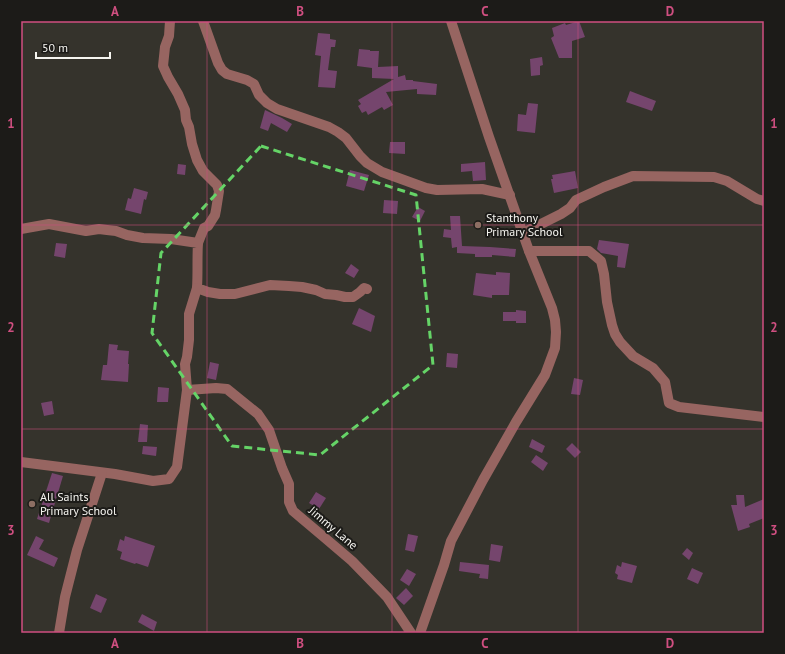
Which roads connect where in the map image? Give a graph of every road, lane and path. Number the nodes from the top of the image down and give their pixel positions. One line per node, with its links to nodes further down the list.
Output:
1 (170, 21): 8 (street)
2 (203, 21): 4 (street)
3 (451, 21): 4 (street)
4 (510, 195): 7 (street)
5 (764, 201): 7 (street)
6 (21, 229): 8 (street)
7 (523, 233): 9 (street)
8 (198, 243): 10 (street)
9 (529, 251): 13 (street); 18 (street)
10 (197, 288): 11 (street); 12 (street)
11 (367, 289)
12 (187, 390): 15 (street); 17 (street, Jimmy Lane)
13 (764, 417)
14 (21, 462): 15 (street)
15 (102, 473): 16 (street)
16 (59, 633)
17 (411, 633)
18 (420, 633)

